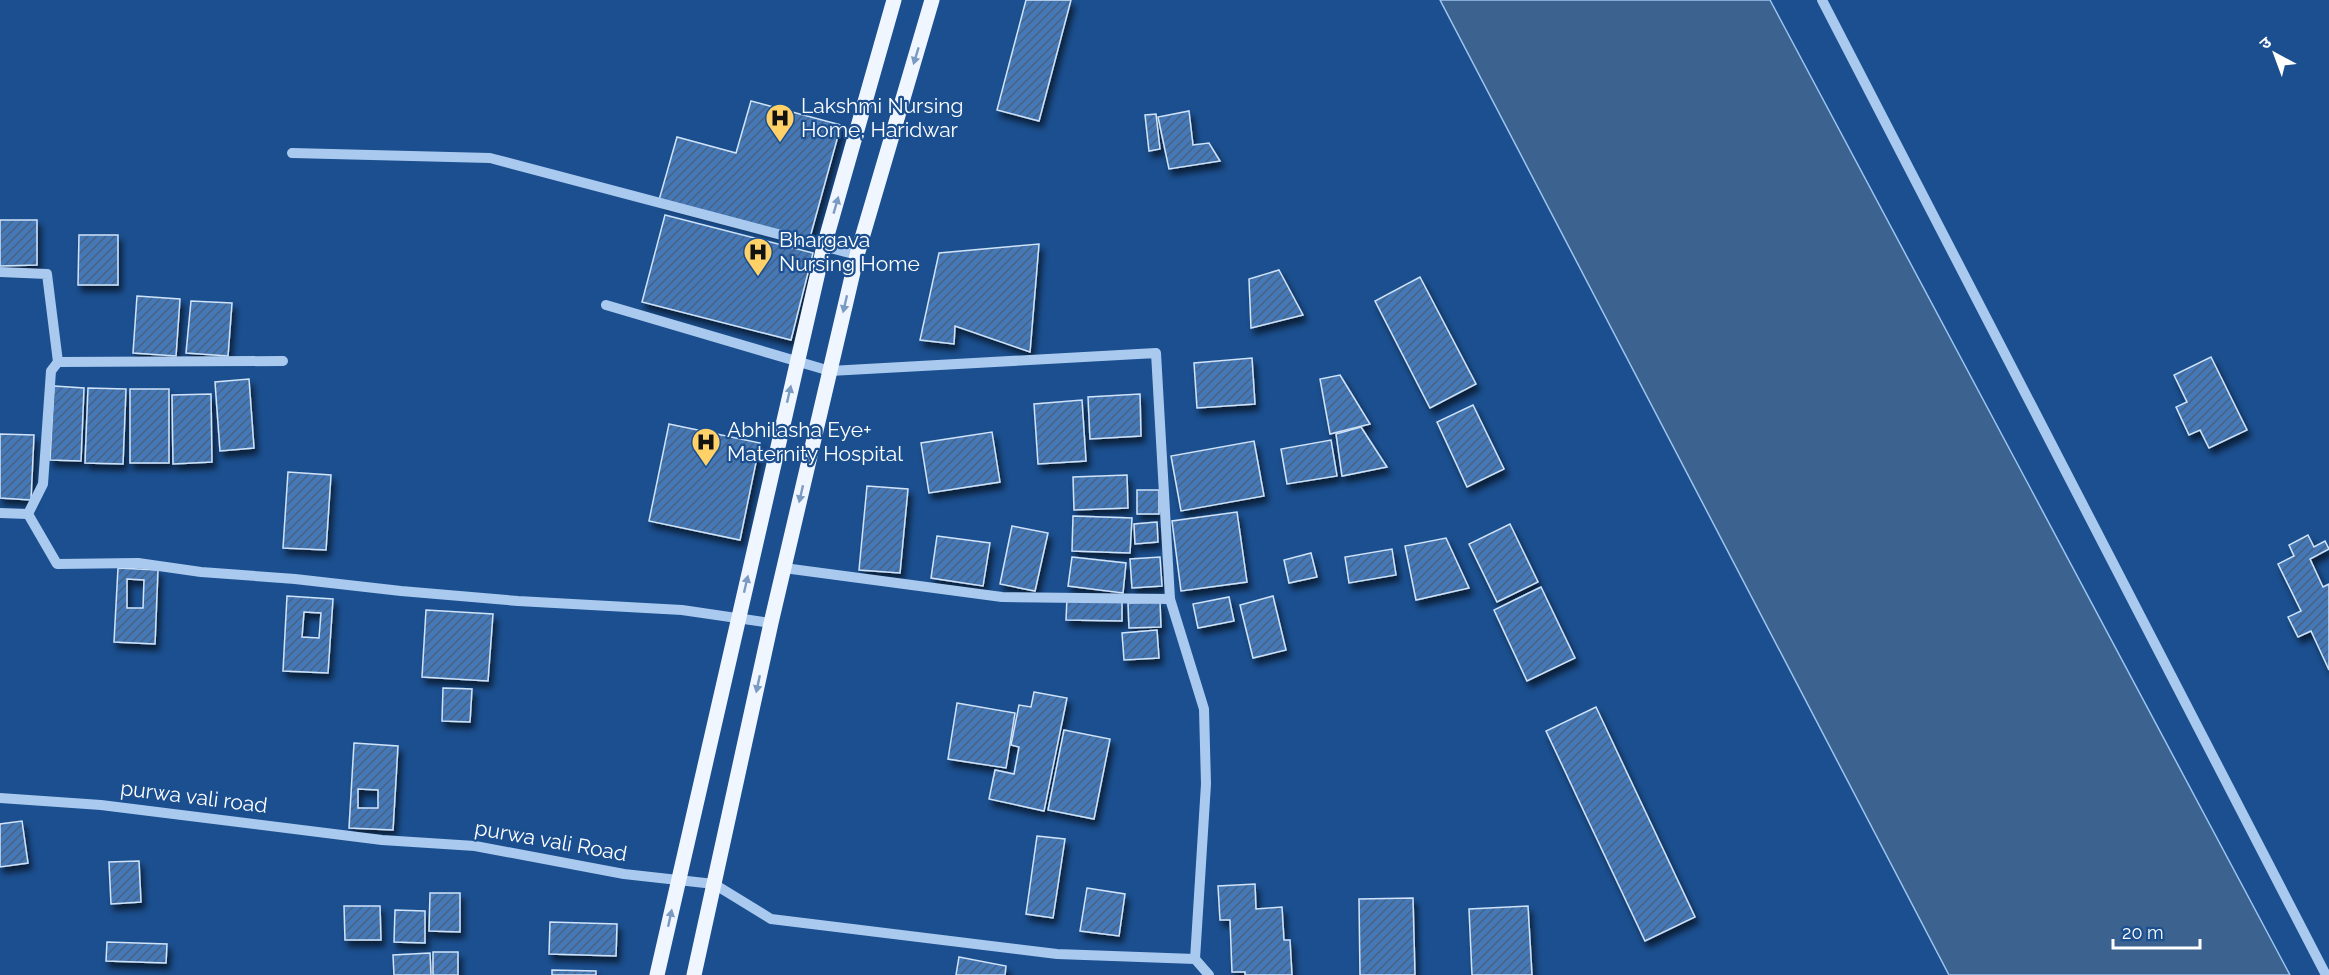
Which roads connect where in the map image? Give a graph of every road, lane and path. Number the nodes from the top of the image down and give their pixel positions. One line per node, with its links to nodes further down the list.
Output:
1 (894, 0): 5 (main road, one-way to 1)
2 (933, 0): 6 (main road, one-way to 6)
3 (1822, 0): 27 (street)
4 (292, 153): 5 (street)
5 (824, 246): 6 (street); 10 (main road)
6 (857, 255): 12 (main road, one-way to 12)
7 (0, 272): 11 (street)
8 (606, 305): 10 (street)
9 (283, 361): 11 (street)
10 (797, 361): 12 (street); 17 (main road, one-way to 10)
11 (58, 362): 14 (street)
12 (830, 371): 15 (main road, one-way to 15); 16 (street)
13 (0, 513): 14 (street)
14 (28, 514): 17 (street)
15 (784, 568): 16 (street); 18 (main road)
16 (1170, 598): 23 (street)
17 (738, 619): 18 (street); 21 (main road)
18 (771, 624): 22 (main road, one-way to 22)
19 (0, 798): 20 (street, purwa vali road)
20 (382, 840): 21 (street, purwa vali Road)
21 (678, 880): 22 (street, purwa vali Road); 24 (main road, one-way to 21)
22 (714, 885): 23 (street); 25 (main road)
23 (1195, 959): 26 (street)
24 (657, 975)
25 (694, 975)
26 (1209, 975)
27 (2326, 975)

